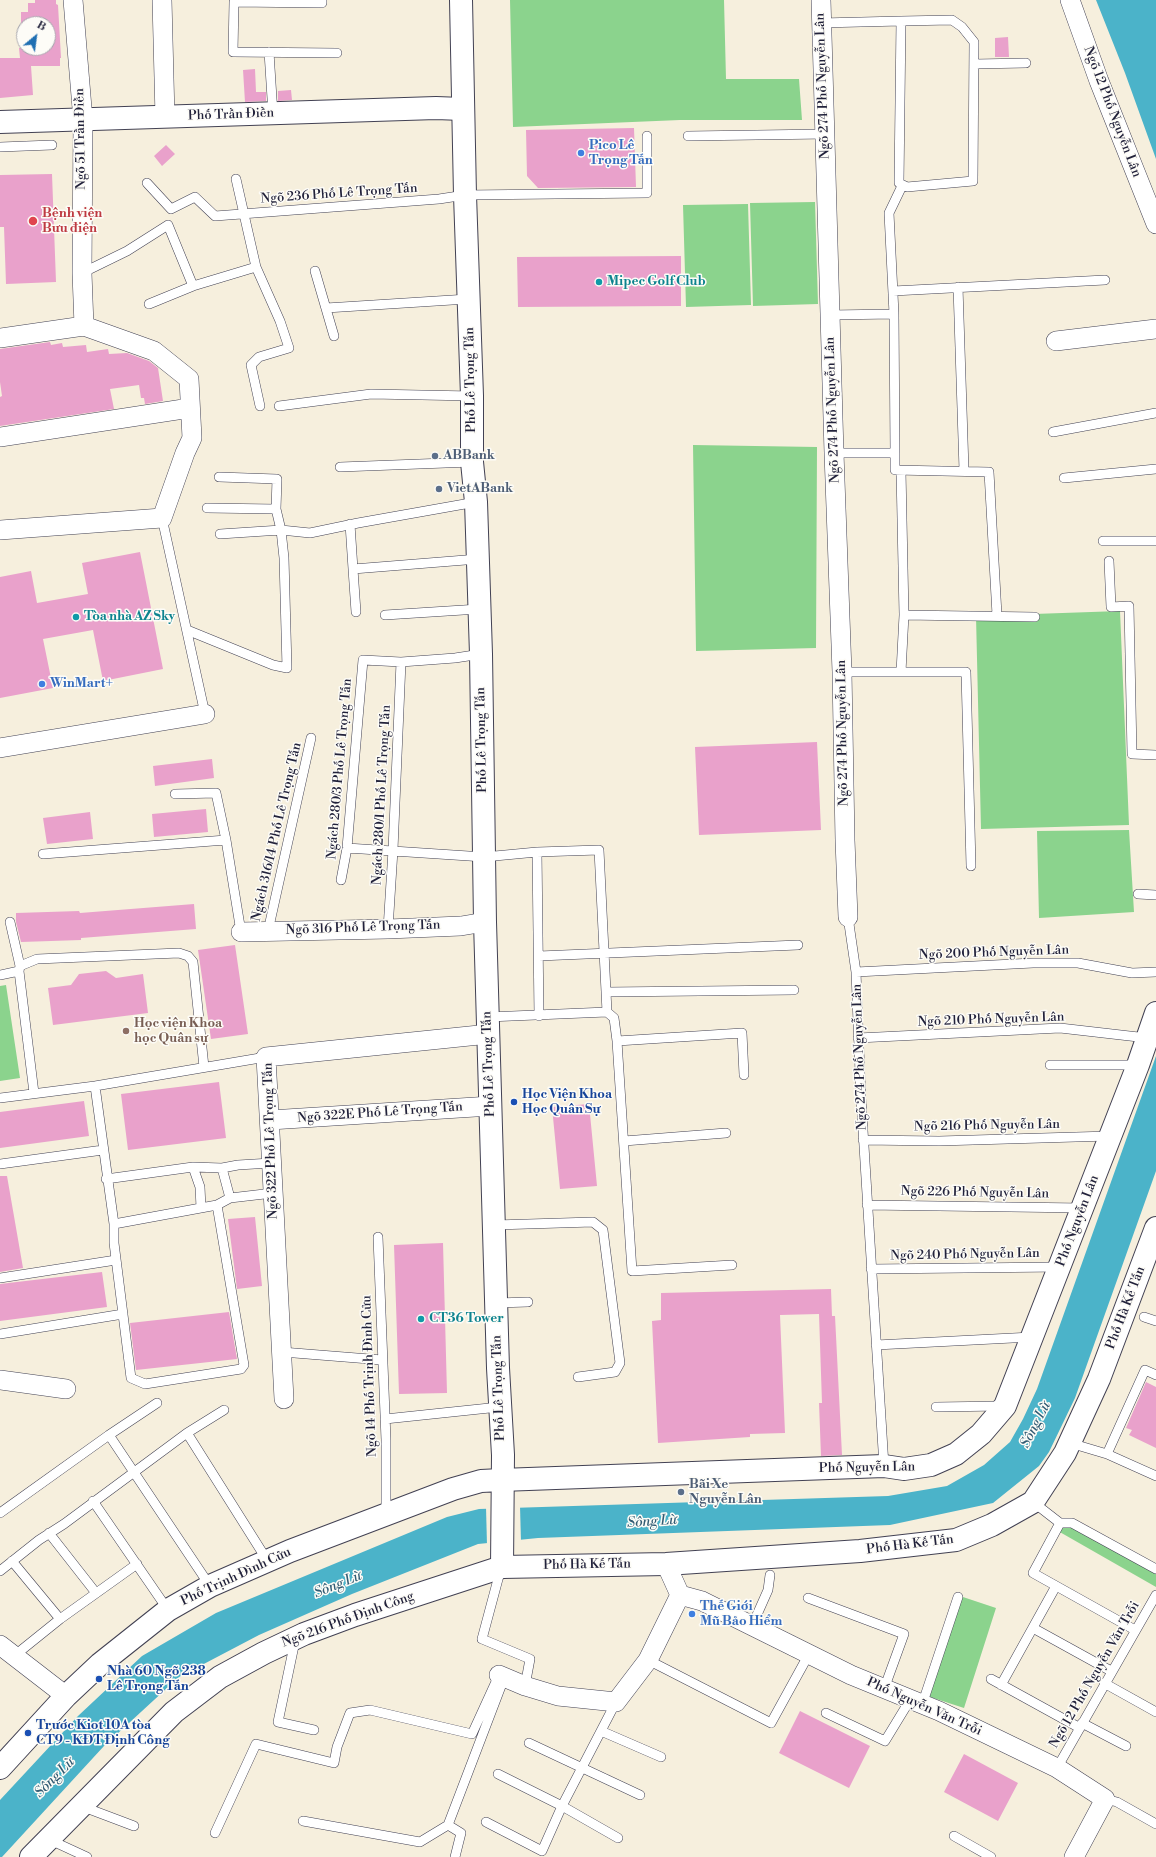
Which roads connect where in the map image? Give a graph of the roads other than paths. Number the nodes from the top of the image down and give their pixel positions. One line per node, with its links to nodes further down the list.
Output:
1 (73, 0): 16 (street, Ngõ 51 Trần Điền)
2 (162, 0): 15 (street)
3 (461, 0): 13 (main road, Phố Lê Trọng Tấn)
4 (821, 0): 8 (street, Ngõ 274 Phố Nguyễn Lân)
5 (1070, 0): 29 (street, Ngõ 12 Phố Nguyễn Lân)
6 (322, 1): 9 (lane)
7 (901, 21): 8 (lane); 12 (lane); 25 (lane)
8 (822, 23): 18 (street, Ngõ 274 Phố Nguyễn Lân)
9 (269, 52): 10 (lane); 14 (lane)
10 (337, 52)
11 (1026, 63): 12 (lane)
12 (975, 64): 25 (lane)
13 (462, 109): 14 (main road, Phố Trần Điền); 26 (main road, Phố Lê Trọng Tấn)
14 (273, 114): 15 (main road, Phố Trần Điền)
15 (165, 118): 16 (main road, Phố Trần Điền)
16 (82, 120): 17 (main road, Phố Trần Điền); 33 (street, Ngõ 51 Trần Điền)
17 (0, 122)
18 (825, 134): 20 (lane); 42 (street, Ngõ 274 Phố Nguyễn Lân)
19 (646, 136): 26 (lane, Ngõ 236 Phố Lê Trọng Tấn)
20 (688, 136)
21 (52, 145): 22 (lane)
22 (0, 147)
23 (236, 179): 28 (lane)
24 (147, 183): 27 (lane)
25 (902, 186): 37 (lane)
26 (464, 195): 28 (lane, Ngõ 236 Phố Lê Trọng Tấn); 38 (main road, Phố Lê Trọng Tấn)
27 (171, 209): 28 (lane, Ngõ 236 Phố Lê Trọng Tấn); 30 (lane)
28 (245, 214): 31 (lane)
29 (1156, 224)
30 (168, 225): 33 (lane); 35 (lane)
31 (256, 267): 35 (lane); 49 (lane)
32 (315, 271): 40 (lane)
33 (82, 273): 43 (street, Ngõ 51 Trần Điền)
34 (1105, 280): 36 (lane)
35 (193, 286): 39 (lane)
36 (958, 287): 37 (lane); 60 (lane)
37 (893, 291): 41 (lane)
38 (468, 299): 40 (lane); 48 (main road, Phố Lê Trọng Tấn)
39 (149, 304)
40 (326, 308): 45 (lane)
41 (894, 314): 42 (lane); 55 (lane)
42 (830, 315): 56 (street, Ngõ 274 Phố Nguyễn Lân)
43 (84, 326): 46 (street); 51 (street)
44 (1156, 329): 47 (street)
45 (334, 336)
46 (0, 338)
47 (1056, 341)
48 (472, 396): 50 (lane); 57 (main road, Phố Lê Trọng Tấn)
49 (260, 406)
50 (279, 406)
51 (190, 408): 54 (street); 67 (street)
52 (1156, 413): 53 (lane)
53 (1053, 432)
54 (0, 437)
55 (895, 453): 56 (lane); 61 (lane)
56 (834, 454): 86 (street, Ngõ 274 Phố Nguyễn Lân)
57 (472, 462): 58 (lane); 64 (main road, Phố Lê Trọng Tấn)
58 (340, 467)
59 (1156, 468): 63 (lane)
60 (964, 470): 61 (lane); 81 (lane)
61 (901, 471): 80 (lane)
62 (219, 477): 66 (lane)
63 (1064, 478)
64 (476, 502): 68 (lane); 74 (main road, Phố Lê Trọng Tấn)
65 (207, 508): 66 (lane)
66 (276, 509): 70 (lane)
67 (162, 518): 69 (street); 83 (lane)
68 (350, 524): 70 (lane); 76 (lane)
69 (0, 530)
70 (281, 530): 71 (lane); 83 (lane)
71 (220, 534)
72 (1103, 541): 73 (lane)
73 (1156, 541)
74 (478, 559): 76 (lane); 77 (main road, Phố Lê Trọng Tấn)
75 (1109, 561): 91 (lane)
76 (353, 569): 78 (lane)
77 (480, 609): 79 (lane); 84 (main road, Phố Lê Trọng Tấn)
78 (356, 612)
79 (385, 615)
80 (904, 615): 81 (lane); 87 (lane)
81 (997, 615): 82 (lane)
82 (1035, 617)
83 (187, 630): 88 (lane)
84 (481, 654): 85 (lane); 98 (main road, Phố Lê Trọng Tấn)
85 (401, 662): 94 (lane, Ngách 280/3 Phố Lê Trọng Tấn); 95 (lane, Ngách 280/1 Phố Lê Trọng Tấn)
86 (842, 672): 87 (lane); 103 (street, Ngõ 274 Phố Nguyễn Lân)
87 (901, 672): 99 (lane)
88 (205, 714): 90 (street)
89 (311, 738): 107 (lane, Ngách 316/14 Phố Lê Trọng Tấn)
90 (0, 748)
91 (1156, 755)
92 (175, 794): 93 (lane)
93 (226, 840): 97 (lane); 108 (lane)
94 (346, 848): 95 (lane); 100 (lane, Ngách 280/3 Phố Lê Trọng Tấn)
95 (393, 850): 98 (lane); 106 (lane, Ngách 280/1 Phố Lê Trọng Tấn)
96 (537, 852): 98 (lane); 110 (lane); 111 (lane)
97 (43, 854)
98 (484, 857): 105 (main road, Phố Lê Trọng Tấn)
99 (971, 866)
100 (341, 880)
101 (1138, 894): 102 (lane)
102 (1156, 895)
103 (848, 917): 113 (lane, Ngõ 274 Phố Nguyễn Lân)
104 (10, 922): 112 (lane)
105 (485, 922): 106 (street, Ngõ 316 Phố Lê Trọng Tấn); 121 (main road, Phố Lê Trọng Tấn)
106 (388, 929): 107 (street, Ngõ 316 Phố Lê Trọng Tấn)
107 (268, 931): 108 (street, Ngõ 316 Phố Lê Trọng Tấn)
108 (242, 932)
109 (798, 945): 110 (lane)
110 (604, 954): 111 (lane); 117 (lane)
111 (539, 956): 120 (lane)
112 (20, 969): 115 (lane); 128 (lane); 131 (lane)
113 (856, 972): 114 (lane, Ngõ 200 Phố Nguyễn Lân); 122 (lane, Ngõ 274 Phố Nguyễn Lân)
114 (1156, 972)
115 (0, 974)
116 (794, 990): 117 (lane)
117 (606, 992): 118 (lane)
118 (607, 1012): 120 (lane); 124 (lane)
119 (1156, 1013): 123 (main road, Phố Nguyễn Lân)
120 (540, 1016): 121 (lane)
121 (488, 1026): 125 (street, Ngõ 322 Phố Lê Trọng Tấn); 133 (main road, Phố Lê Trọng Tấn)
122 (858, 1038): 123 (lane, Ngõ 210 Phố Nguyễn Lân); 137 (lane, Ngõ 274 Phố Nguyễn Lân)
123 (1147, 1038): 127 (main road, Phố Nguyễn Lân)
124 (617, 1041): 129 (lane); 138 (lane)
125 (266, 1057): 128 (lane); 134 (street, Ngõ 322 Phố Lê Trọng Tấn)
126 (1050, 1065): 127 (lane)
127 (1138, 1065): 136 (main road, Phố Nguyễn Lân)
128 (204, 1067): 130 (lane)
129 (744, 1075)
130 (95, 1086): 131 (lane); 139 (lane)
131 (34, 1092): 132 (lane)
132 (0, 1098)
133 (491, 1106): 134 (street, Ngõ 322E Phố Lê Trọng Tấn); 152 (main road, Phố Lê Trọng Tấn)
134 (270, 1120): 140 (street, Ngõ 322 Phố Lê Trọng Tấn)
135 (726, 1133): 138 (lane)
136 (1110, 1136): 137 (lane, Ngõ 216 Phố Nguyễn Lân); 150 (main road, Phố Nguyễn Lân)
137 (863, 1140): 148 (lane, Ngõ 274 Phố Nguyễn Lân)
138 (624, 1141): 156 (lane)
139 (103, 1150): 141 (lane); 144 (lane)
140 (271, 1163): 143 (lane); 145 (street, Ngõ 322 Phố Lê Trọng Tấn)
141 (0, 1164)
142 (194, 1168): 143 (lane); 144 (lane); 149 (lane)
143 (222, 1168): 146 (lane)
144 (106, 1178): 151 (lane)
145 (273, 1192): 146 (lane); 168 (street, Ngõ 322 Phố Lê Trọng Tấn)
146 (230, 1198): 147 (lane)
147 (217, 1205): 149 (lane); 162 (lane)
148 (867, 1205): 150 (lane, Ngõ 226 Phố Nguyễn Lân); 158 (lane, Ngõ 274 Phố Nguyễn Lân)
149 (201, 1208): 151 (lane)
150 (1083, 1208): 157 (main road, Phố Nguyễn Lân)
151 (114, 1224): 155 (lane)
152 (495, 1225): 161 (main road, Phố Lê Trọng Tấn); 171 (lane)
153 (1156, 1228): 183 (main road, Phố Hà Kế Tấn)
154 (378, 1237): 169 (lane, Ngõ 14 Phố Trịnh Đình Cửu)
155 (116, 1260): 159 (lane); 162 (lane)
156 (732, 1265)
157 (1060, 1267): 158 (lane, Ngõ 240 Phố Nguyễn Lân); 166 (main road, Phố Nguyễn Lân)
158 (871, 1269): 167 (lane, Ngõ 274 Phố Nguyễn Lân)
159 (0, 1278)
160 (528, 1302): 161 (lane)
161 (496, 1303): 178 (main road, Phố Lê Trọng Tấn)
162 (123, 1314): 165 (lane)
163 (1144, 1317): 164 (lane)
164 (1156, 1321)
165 (0, 1334)
166 (1032, 1337): 167 (lane); 176 (main road, Phố Nguyễn Lân)
167 (876, 1345): 185 (lane, Ngõ 274 Phố Nguyễn Lân)
168 (282, 1352): 169 (lane); 174 (street, Ngõ 322 Phố Lê Trọng Tấn)
169 (382, 1360): 180 (lane, Ngõ 14 Phố Trịnh Đình Cửu)
170 (1156, 1375): 184 (lane)
171 (578, 1377)
172 (0, 1380): 173 (street)
173 (66, 1389)
174 (284, 1399)
175 (157, 1403): 182 (lane)
176 (1005, 1406): 177 (lane); 185 (main road, Phố Nguyễn Lân)
177 (936, 1407)
178 (499, 1408): 180 (lane); 188 (main road, Phố Lê Trọng Tấn)
179 (224, 1410): 181 (lane)
180 (385, 1419): 192 (lane, Ngõ 14 Phố Trịnh Đình Cửu)
181 (187, 1433): 186 (lane); 196 (lane)
182 (108, 1435): 186 (lane); 191 (lane)
183 (1070, 1443): 184 (lane); 190 (main road, Phố Hà Kế Tấn)
184 (1106, 1454): 187 (lane)
185 (884, 1466): 188 (main road, Phố Nguyễn Lân)
186 (134, 1472): 189 (lane); 203 (lane)
187 (1156, 1476)
188 (501, 1489): 192 (main road, Phố Trịnh Đình Cửu); 195 (main road, Phố Lê Trọng Tấn)
189 (93, 1501): 194 (lane); 198 (lane)
190 (1033, 1502): 193 (lane); 199 (main road, Phố Hà Kế Tấn)
191 (0, 1513)
192 (386, 1514): 196 (main road, Phố Trịnh Đình Cửu)
193 (1060, 1523): 200 (lane); 204 (lane)
194 (49, 1534): 197 (lane); 205 (lane)
195 (502, 1558): 199 (main road, Phố Hà Kế Tấn); 215 (main road, Ngõ 216 Phố Định Công); 224 (lane)
196 (267, 1560): 203 (main road, Phố Trịnh Đình Cửu)
197 (12, 1561): 201 (lane); 211 (lane)
198 (137, 1564): 205 (lane); 210 (lane)
199 (666, 1564): 206 (street)
200 (1156, 1569)
201 (0, 1571)
202 (770, 1575): 212 (lane)
203 (210, 1586): 210 (main road, Phố Trịnh Đình Cửu)
204 (1056, 1586): 213 (lane); 214 (lane)
205 (96, 1593): 211 (lane)
206 (680, 1595): 212 (street, Phố Nguyễn Văn Trỗi); 218 (street)
207 (1156, 1595): 214 (lane, Ngõ 12 Phố Nguyễn Văn Trỗi)
208 (958, 1597): 228 (lane)
209 (808, 1598): 225 (lane)
210 (168, 1610): 226 (main road, Phố Trịnh Đình Cửu)
211 (60, 1619): 216 (lane)
212 (752, 1626): 217 (street, Phố Nguyễn Văn Trỗi)
213 (1033, 1628): 219 (lane); 223 (lane)
214 (1135, 1630): 219 (lane, Ngõ 12 Phố Nguyễn Văn Trỗi)
215 (296, 1638): 232 (lane); 243 (main road, Ngõ 216 Phố Định Công)
216 (7, 1651): 226 (street)
217 (810, 1654): 218 (lane); 225 (street, Phố Nguyễn Văn Trỗi)
218 (648, 1660): 227 (street)
219 (1112, 1671): 222 (lane, Ngõ 12 Phố Nguyễn Văn Trỗi)
220 (502, 1676): 224 (street); 248 (lane); 250 (lane)
221 (991, 1679): 223 (lane)
222 (1104, 1683): 229 (lane); 231 (lane, Ngõ 12 Phố Nguyễn Văn Trỗi)
223 (1001, 1685): 231 (lane)
224 (525, 1686): 227 (street)
225 (884, 1689): 228 (street, Phố Nguyễn Văn Trỗi)
226 (66, 1696): 237 (main road, Phố Trịnh Đình Cửu)
227 (616, 1702): 233 (lane)
228 (916, 1702): 230 (lane); 238 (street, Phố Nguyễn Văn Trỗi)
229 (1156, 1712)
230 (826, 1713)
231 (1081, 1725): 235 (lane); 238 (lane, Ngõ 12 Phố Nguyễn Văn Trỗi)
232 (314, 1730)
233 (601, 1732): 236 (lane); 239 (lane)
234 (529, 1743): 239 (lane)
235 (1126, 1746)
236 (661, 1757)
237 (0, 1768)
238 (1057, 1768): 242 (street, Phố Nguyễn Văn Trỗi)
239 (582, 1769): 241 (lane); 244 (lane)
240 (498, 1774): 244 (lane)
241 (640, 1796)
242 (1105, 1799): 247 (lane); 258 (street)
243 (80, 1806): 249 (lane); 252 (main road, Ngõ 216 Phố Định Công)
244 (562, 1806): 246 (lane); 253 (lane)
245 (303, 1821): 248 (lane)
246 (486, 1822)
247 (1156, 1824)
248 (448, 1825): 256 (lane)
249 (134, 1826)
250 (215, 1832)
251 (954, 1836): 257 (lane)
252 (48, 1838): 254 (main road, Ngõ 216 Phố Định Công); 255 (lane)
253 (618, 1838)
254 (31, 1857)
255 (87, 1857)
256 (455, 1857)
257 (991, 1857)
258 (1074, 1857)

